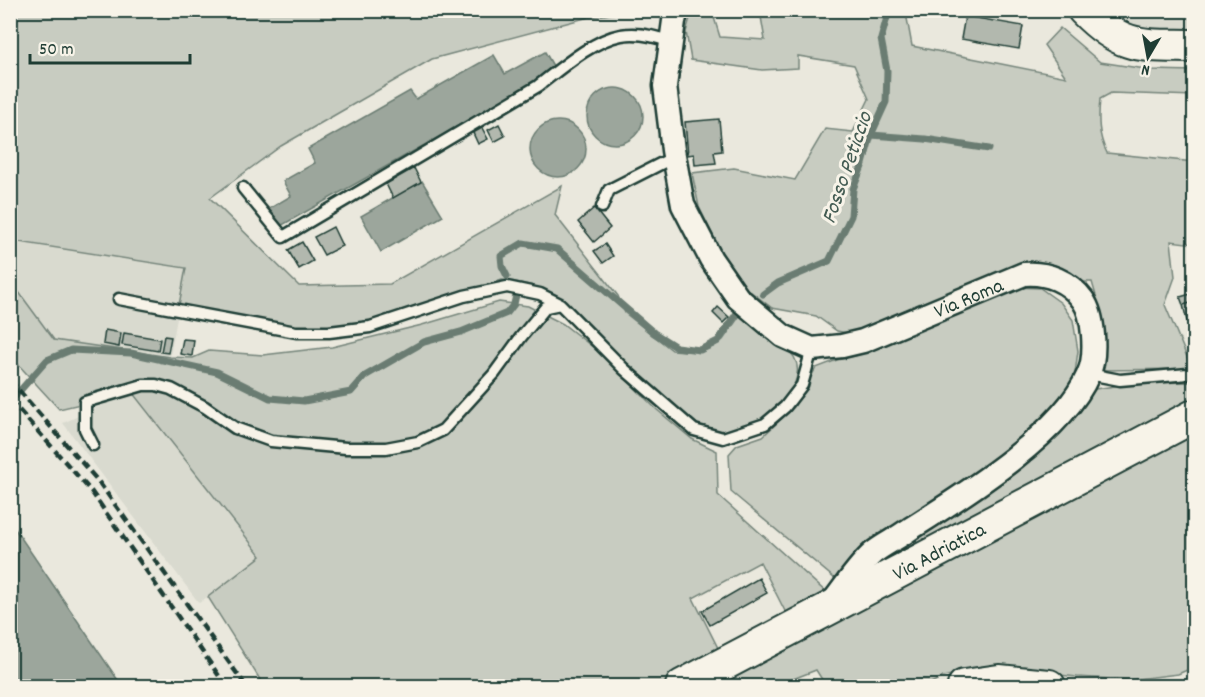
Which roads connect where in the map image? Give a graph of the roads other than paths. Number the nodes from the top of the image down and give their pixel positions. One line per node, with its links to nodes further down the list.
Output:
1 (677, 10): 3 (street, Via Roma)
2 (1084, 10): 4 (main road)
3 (671, 42): 5 (street, Via Roma); 6 (lane)
4 (1194, 46)
5 (675, 156): 7 (lane); 10 (street, Via Roma)
6 (243, 188)
7 (603, 207)
8 (119, 299): 9 (lane)
9 (560, 304): 10 (lane); 14 (lane)
10 (812, 349): 12 (street, Via Roma)
11 (1194, 372): 12 (lane)
12 (1089, 375): 15 (street, Via Roma)
13 (1194, 416): 15 (main road, Via Adriatica)
14 (93, 444)
15 (826, 610): 16 (main road, Via Adriatica)
16 (682, 687)
17 (964, 687): 18 (main road)
18 (1049, 687)

